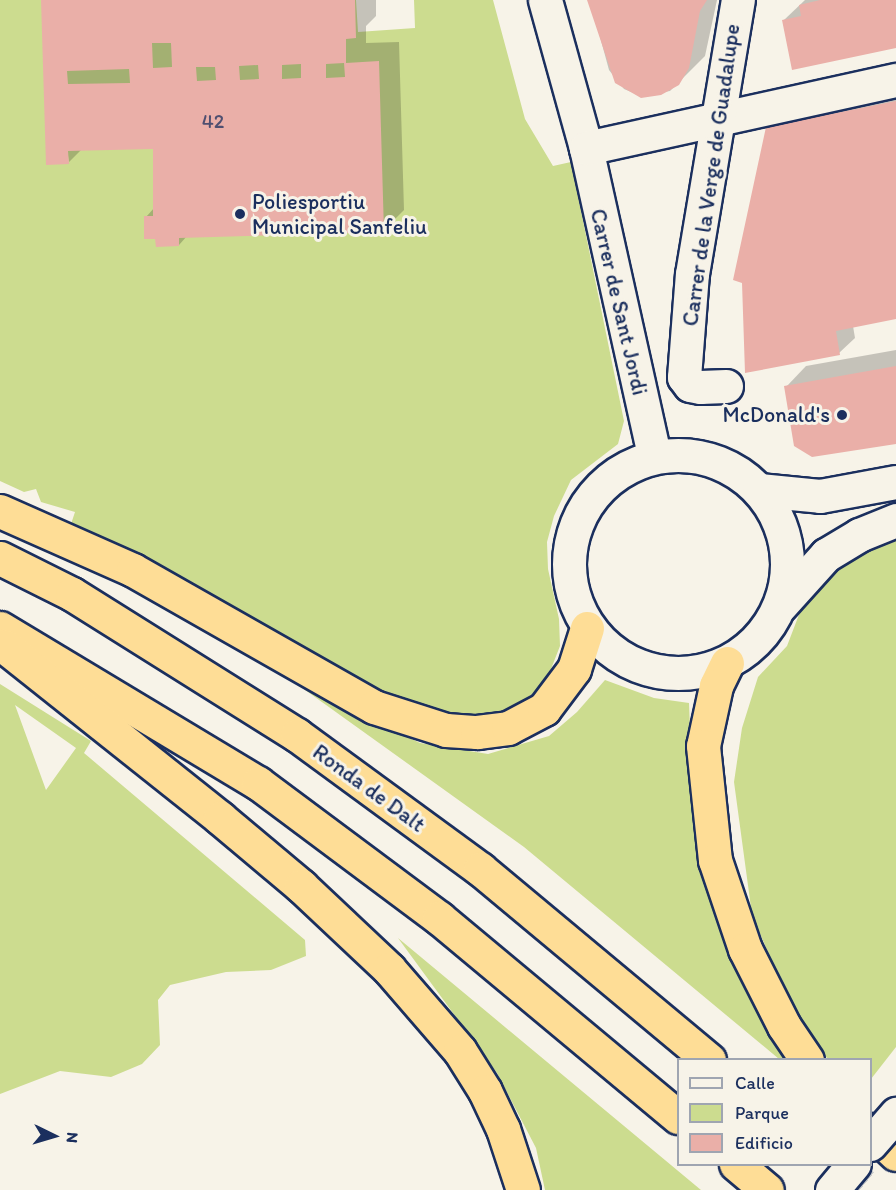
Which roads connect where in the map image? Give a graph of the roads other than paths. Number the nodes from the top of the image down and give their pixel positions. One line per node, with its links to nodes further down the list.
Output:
1 (545, 0): 5 (street, Carrer de Sant Jordi)
2 (738, 0): 4 (street, Carrer de la Verge de Guadalupe)
3 (896, 80): 4 (street)
4 (716, 117): 5 (street); 6 (street, Carrer de la Verge de Guadalupe)
5 (586, 148): 7 (street, Carrer de Sant Jordi)
6 (726, 387)
7 (654, 455): 9 (street); 15 (street)
8 (896, 482): 9 (street)
9 (759, 490): 13 (street)
10 (0, 511): 15 (highway)
11 (896, 520): 13 (street)
12 (0, 558): 18 (highway, Ronda de Dalt)
13 (776, 610): 17 (street)
14 (0, 628): 21 (highway)
15 (588, 628): 17 (street)
16 (0, 643): 27 (highway)
17 (727, 663): 19 (highway)
18 (709, 1058)
19 (806, 1058)
20 (896, 1114): 23 (street, bridge)
21 (677, 1115)
22 (872, 1132): 24 (highway)
23 (872, 1142)
24 (896, 1154)
25 (738, 1166): 28 (highway)
26 (852, 1166): 29 (street, bridge)
27 (523, 1190)
28 (767, 1190)
29 (832, 1190)

